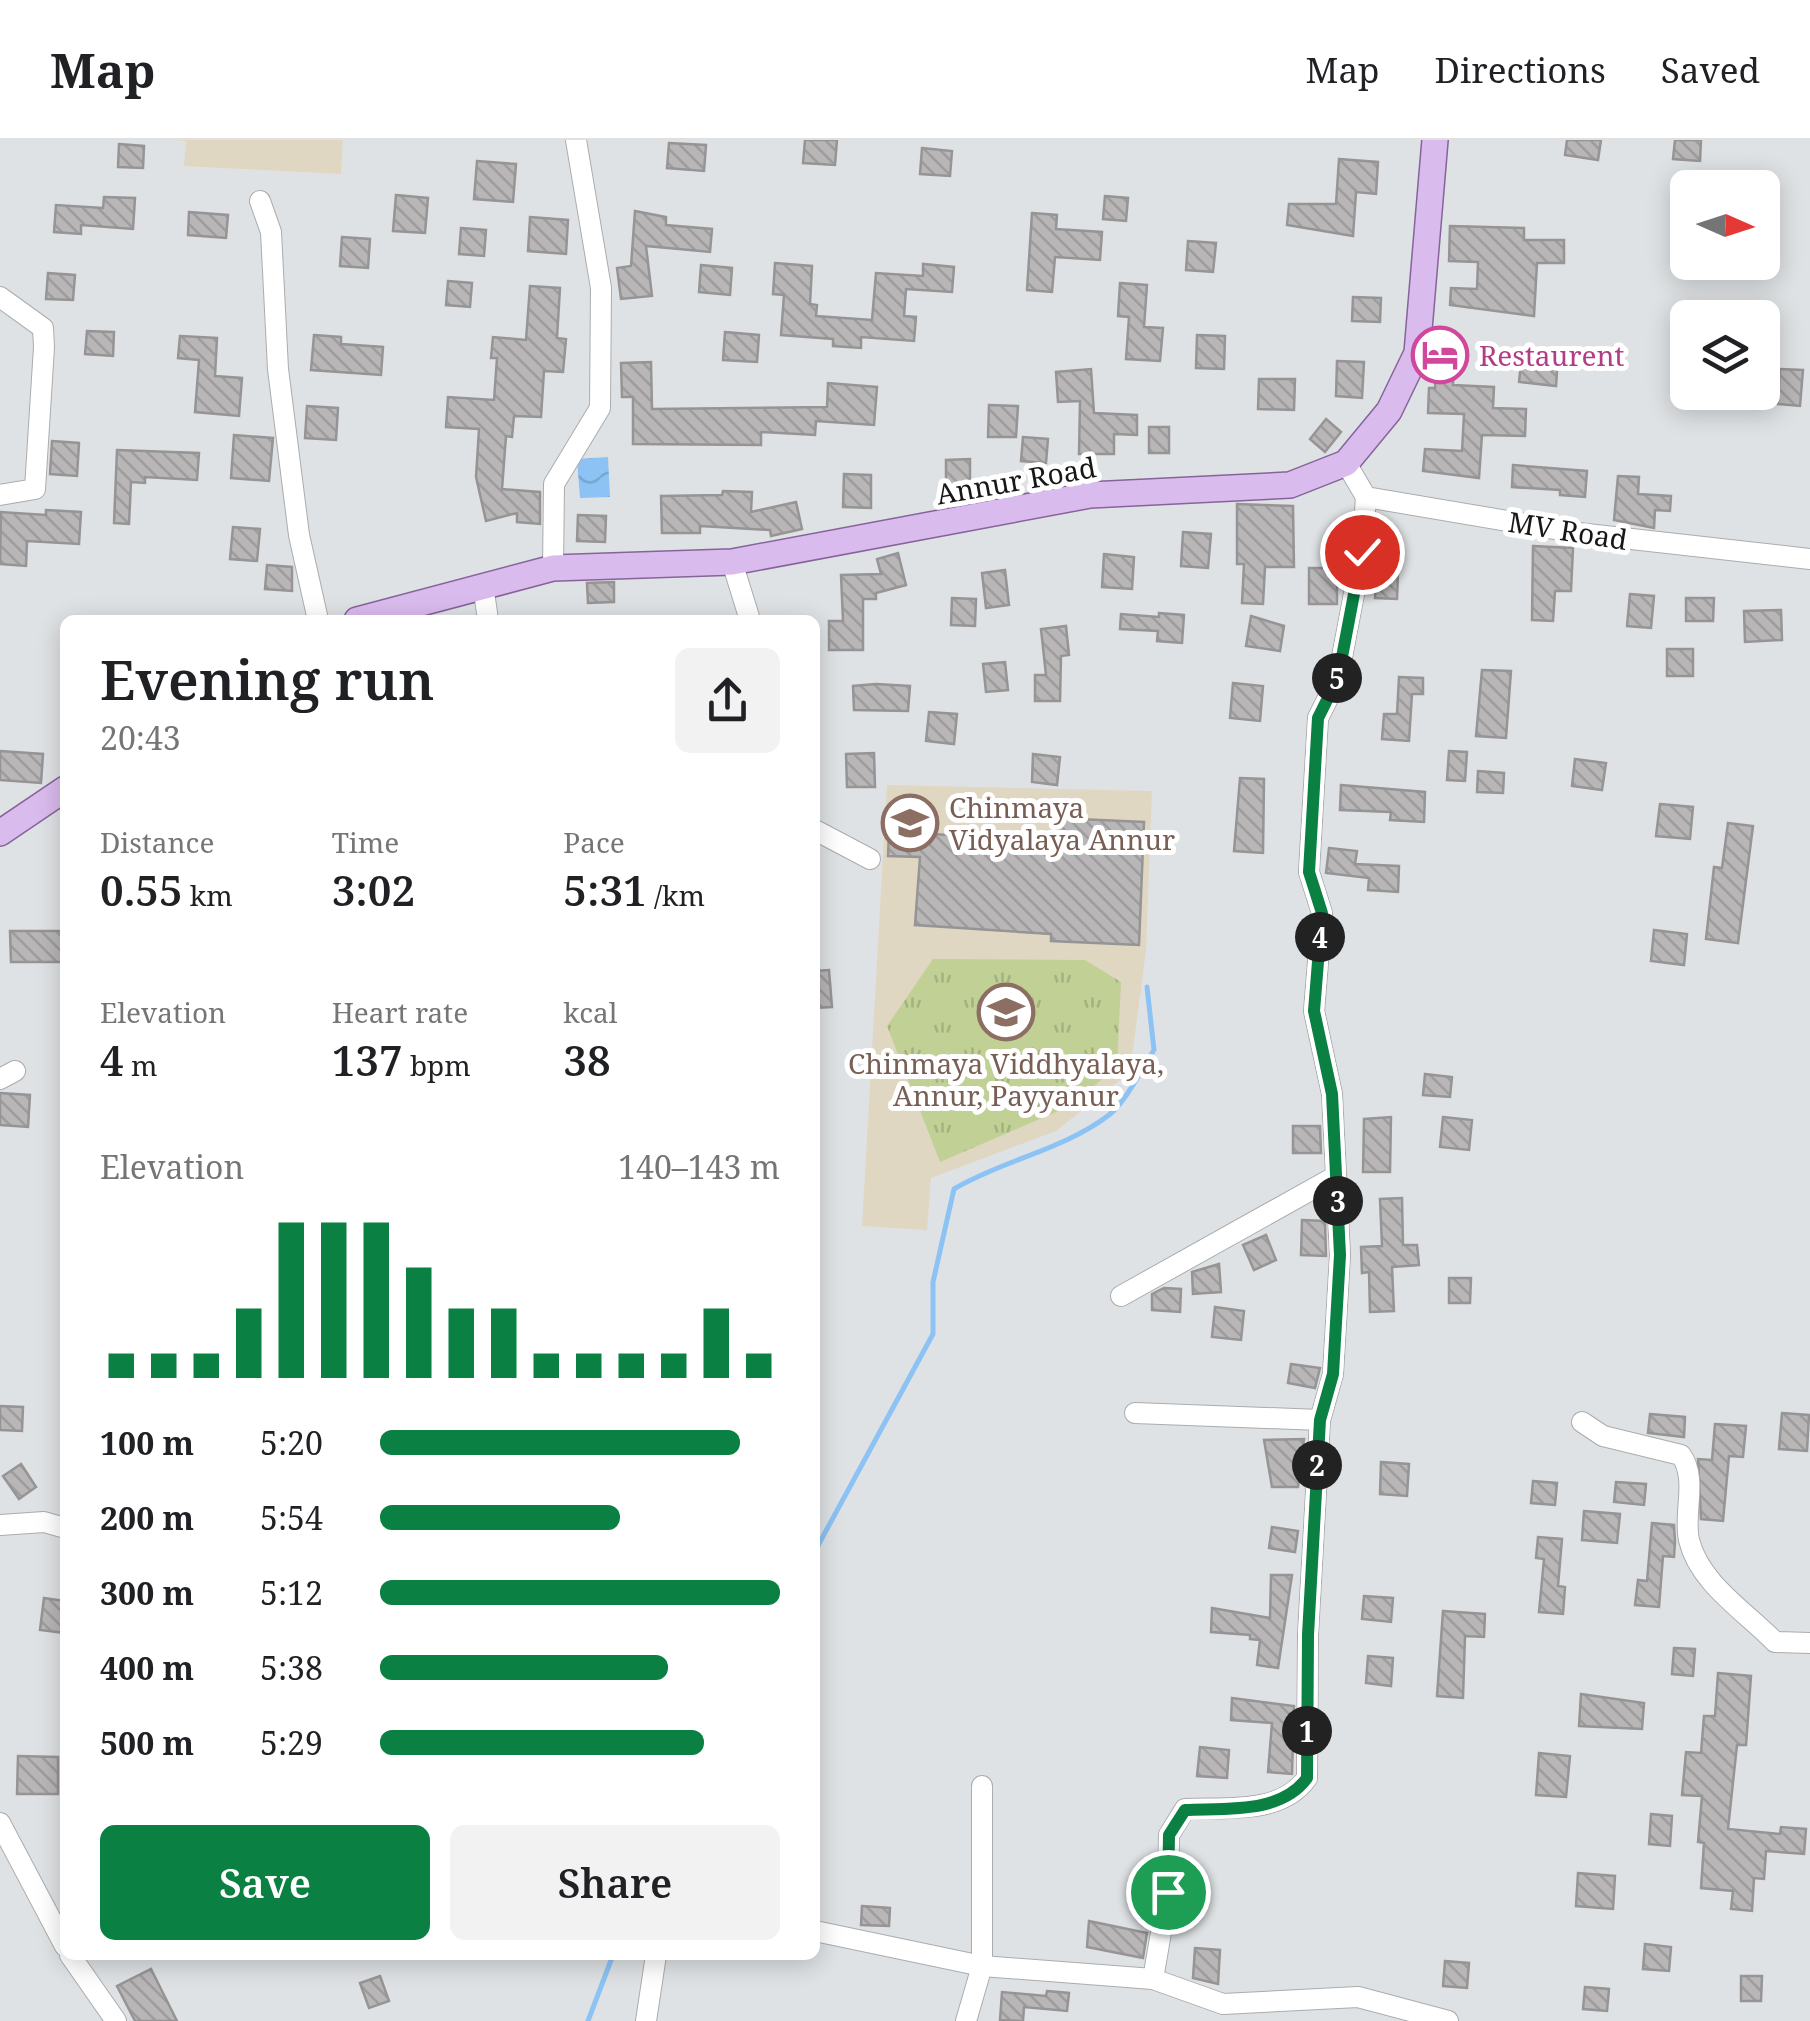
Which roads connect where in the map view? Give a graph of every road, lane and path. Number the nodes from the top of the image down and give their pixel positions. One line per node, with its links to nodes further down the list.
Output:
1 (576, 140): 10 (street)
2 (1435, 140): 5 (main road, Annur Road)
3 (260, 201): 12 (street)
4 (0, 296): 6 (street)
5 (1346, 463): 7 (street); 9 (main road, Annur Road)
6 (0, 494)
7 (1366, 497): 8 (street, MV Road); 20 (street)
8 (1810, 559)
9 (732, 562): 10 (main road, Annur Road); 15 (street)
10 (554, 568): 11 (main road, Annur Road)
11 (482, 586): 13 (main road, Annur Road); 14 (street)
12 (317, 615)
13 (375, 615)
14 (487, 615)
15 (748, 615)
16 (60, 791): 17 (main road)
17 (0, 833)
18 (820, 833): 19 (street)
19 (870, 859)
20 (1336, 1176): 21 (street); 23 (street)
21 (1121, 1296)
22 (1135, 1413): 23 (street)
23 (1320, 1420): 35 (street)
24 (1582, 1422): 27 (street)
25 (0, 1525): 26 (street)
26 (60, 1527)
27 (1810, 1643)
28 (982, 1786): 34 (street)
29 (0, 1823): 31 (street)
30 (820, 1932): 34 (street)
31 (60, 1937)
32 (73, 1960): 37 (street)
33 (655, 1960): 38 (street)
34 (982, 1966): 35 (street); 39 (street)
35 (1152, 1979): 36 (street)
36 (1223, 2013): 40 (street)
37 (116, 2021)
38 (646, 2021)
39 (966, 2021)
40 (1448, 2021)

